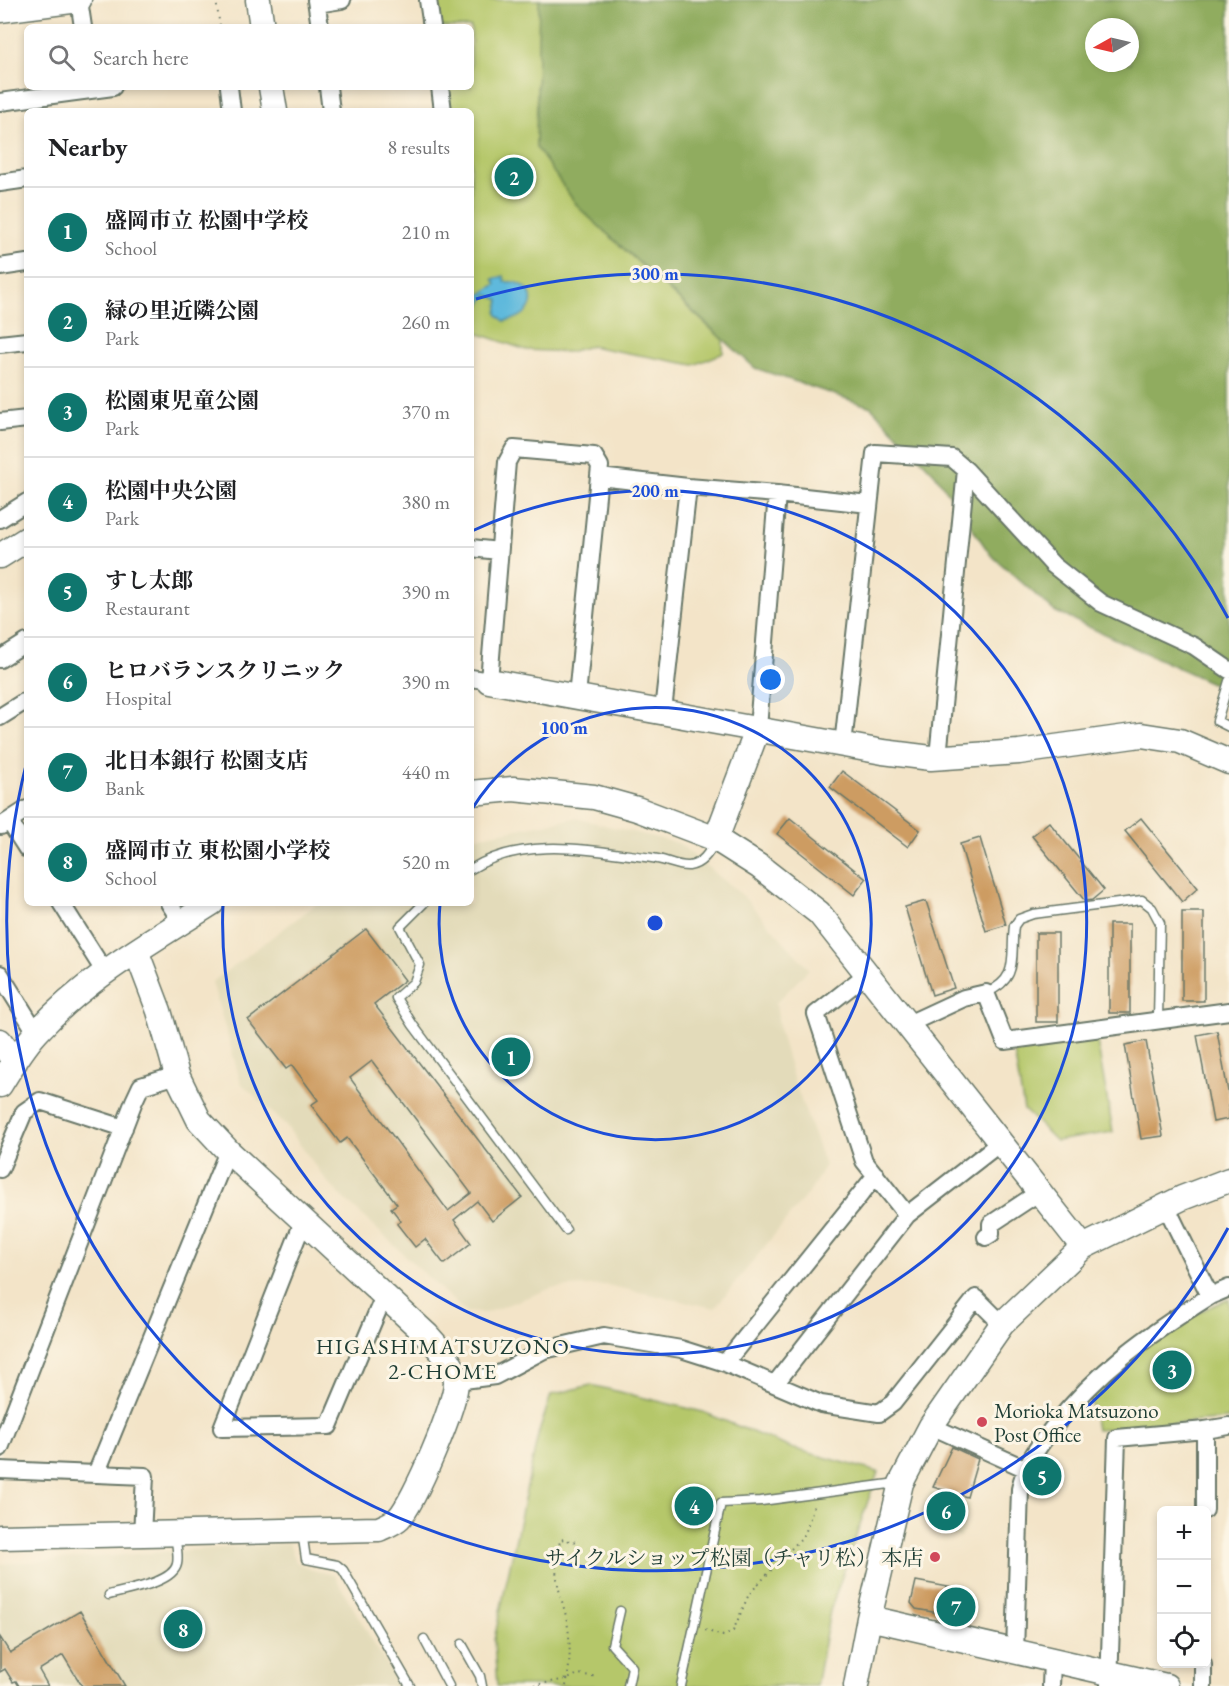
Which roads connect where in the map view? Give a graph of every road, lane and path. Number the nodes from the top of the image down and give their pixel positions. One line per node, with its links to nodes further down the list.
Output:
1 (79, 0): 7 (street); 8 (street)
2 (216, 0): 9 (path)
3 (258, 0): 10 (street)
4 (342, 0): 6 (street)
5 (428, 0): 12 (street)
6 (317, 2): 11 (street)
7 (0, 10)
8 (83, 24)
9 (220, 24)
10 (262, 24)
11 (320, 24)
12 (432, 24)
13 (77, 90): 18 (street)
14 (229, 90): 19 (street)
15 (272, 90): 20 (street)
16 (328, 90): 21 (street)
17 (440, 90): 22 (street)
18 (0, 102)
19 (232, 108)
20 (274, 108)
21 (331, 108)
22 (442, 108)
23 (24, 179): 24 (street)
24 (0, 183)
25 (24, 263): 26 (street)
26 (0, 267)
27 (24, 341): 28 (street)
28 (0, 344)
29 (24, 419): 30 (street)
30 (0, 422)
31 (966, 470): 36 (street); 44 (street); 54 (street)
32 (599, 477): 33 (street); 40 (street); 47 (street)
33 (688, 487): 34 (street); 49 (street)
34 (777, 494): 36 (street); 51 (street)
35 (24, 504): 37 (street)
36 (869, 504): 53 (street)
37 (0, 519)
38 (24, 541): 41 (street)
39 (474, 548): 40 (street)
40 (499, 551): 45 (street)
41 (0, 556)
42 (24, 644): 43 (street)
43 (0, 659)
44 (1229, 670)
45 (480, 680): 47 (street)
46 (1229, 681): 52 (lane)
47 (577, 696): 49 (street)
48 (24, 702): 50 (street)
49 (663, 711): 51 (street)
50 (0, 717)
51 (758, 728): 53 (street); 59 (street)
52 (1229, 728)
53 (843, 745): 54 (street)
54 (938, 757): 55 (street)
55 (1229, 762)
56 (474, 794): 59 (street)
57 (24, 811): 58 (street)
58 (5, 824): 60 (street)
59 (716, 839): 61 (lane); 68 (street)
60 (24, 846)
61 (474, 868)
62 (63, 906): 67 (street)
63 (201, 906): 65 (street)
64 (421, 906): 89 (lane)
65 (176, 913): 66 (street)
66 (137, 953): 67 (street); 77 (street)
67 (104, 971): 74 (street)
68 (867, 974): 73 (street); 83 (street)
69 (1, 979): 74 (street)
70 (986, 993): 72 (street); 72 (lane); 73 (street)
71 (1229, 1011): 72 (street)
72 (1158, 1019)
73 (908, 1024): 80 (street)
74 (36, 1032): 76 (street)
75 (0, 1041): 76 (street)
76 (15, 1062): 78 (street)
77 (177, 1076): 79 (street); 81 (street)
78 (0, 1085)
79 (124, 1128): 82 (street); 102 (street)
80 (1001, 1142): 85 (street); 87 (street)
81 (228, 1151): 88 (street); 105 (street)
82 (0, 1169)
83 (876, 1175): 87 (street); 96 (street)
84 (1229, 1180): 86 (street)
85 (1038, 1193): 90 (street); 91 (street)
86 (1166, 1206): 91 (street); 94 (street)
87 (907, 1215): 98 (street)
88 (303, 1222): 93 (street); 93 (street)
89 (566, 1230)
90 (986, 1237)
91 (1083, 1247): 95 (street)
92 (1229, 1288): 94 (street)
93 (384, 1296): 97 (street)
94 (1210, 1296): 103 (street)
95 (1002, 1324): 98 (street); 99 (street)
96 (725, 1363): 97 (street); 98 (street)
97 (456, 1381): 109 (street)
98 (775, 1384)
99 (931, 1426): 103 (street); 106 (street)
100 (1229, 1426): 101 (street)
101 (1205, 1430): 108 (street); 125 (street)
102 (0, 1448)
103 (1024, 1468): 120 (street)
104 (0, 1470): 105 (street)
105 (96, 1474): 110 (street)
106 (901, 1483): 107 (lane); 116 (street)
107 (817, 1494): 117 (path); 117 (lane)
108 (1205, 1506)
109 (302, 1532): 111 (street); 126 (lane)
110 (142, 1535): 111 (street); 112 (street)
111 (175, 1535): 114 (lane)
112 (0, 1537)
113 (578, 1542): 124 (path)
114 (109, 1595)
115 (620, 1611): 131 (lane)
116 (869, 1618): 120 (street); 133 (street)
117 (694, 1626): 132 (lane)
118 (424, 1640): 127 (lane)
119 (462, 1644): 128 (lane)
120 (1015, 1653): 121 (street)
121 (1052, 1661): 125 (street); 134 (street)
122 (1203, 1668): 136 (street)
123 (598, 1677): 124 (path)
124 (568, 1679): 129 (path); 130 (path)
125 (1109, 1680): 135 (street)
126 (410, 1686)
127 (449, 1686)
128 (482, 1686)
129 (528, 1686)
130 (566, 1686)
131 (628, 1686)
132 (681, 1686)
133 (856, 1686)
134 (1052, 1686)
135 (1166, 1686)
136 (1203, 1686)

